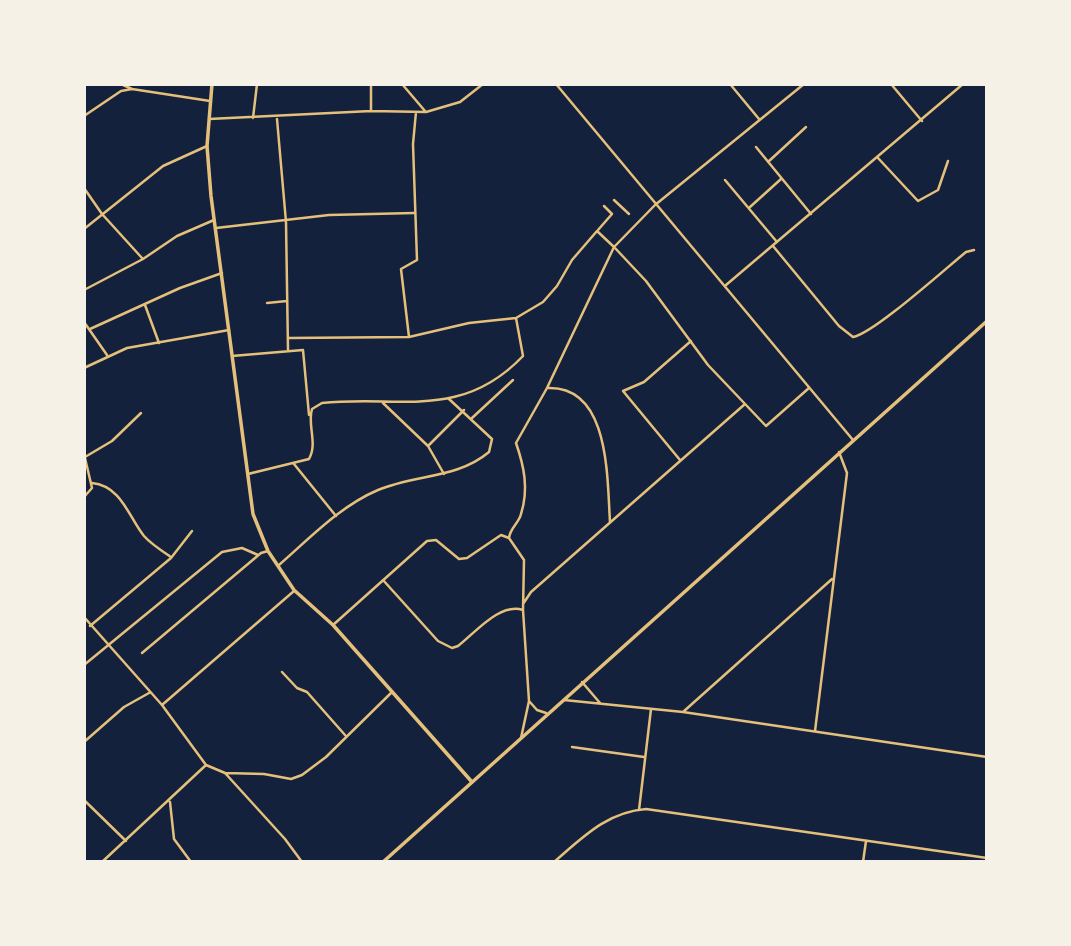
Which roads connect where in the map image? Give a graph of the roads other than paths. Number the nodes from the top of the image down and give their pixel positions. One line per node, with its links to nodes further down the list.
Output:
1 (121, 84): 15 (street)
2 (212, 84): 17 (main road)
3 (257, 84): 22 (street)
4 (370, 84): 18 (street)
5 (402, 84): 20 (street)
6 (470, 84): 16 (street)
7 (483, 84): 16 (street)
8 (556, 84): 14 (street)
9 (565, 84): 14 (street)
10 (730, 84): 25 (street)
11 (804, 84): 25 (street)
12 (891, 84): 26 (street)
13 (963, 84): 26 (street)
14 (560, 88): 37 (street)
15 (132, 89): 17 (street); 21 (street)
16 (475, 89): 20 (street)
17 (210, 101): 24 (main road)
18 (371, 111): 19 (street); 23 (street)
19 (416, 112): 20 (street); 40 (street)
20 (426, 112)
21 (84, 116)
22 (253, 118): 23 (street); 24 (street)
23 (277, 118): 45 (street)
24 (209, 120): 28 (main road)
25 (759, 120): 37 (street)
26 (922, 121): 30 (street)
27 (806, 127): 32 (street)
28 (207, 146): 41 (street); 44 (main road)
29 (756, 147): 32 (street)
30 (878, 158): 31 (street); 43 (street)
31 (948, 161)
32 (768, 162): 33 (street)
33 (782, 178): 39 (street); 43 (street)
34 (725, 180): 39 (street)
35 (84, 188): 41 (street)
36 (614, 200): 42 (street)
37 (655, 205): 51 (street); 55 (street)
38 (604, 206): 48 (street)
39 (750, 207): 49 (street)
40 (414, 213): 45 (street); 65 (street)
41 (102, 214): 47 (street); 53 (street)
42 (629, 214)
43 (811, 214): 49 (street)
44 (214, 220): 46 (main road); 53 (street)
45 (286, 222): 46 (street); 57 (street)
46 (216, 228): 54 (main road)
47 (84, 229)
48 (597, 231): 51 (street); 60 (street)
49 (777, 242): 50 (street)
50 (773, 246): 52 (street); 55 (street)
51 (614, 247): 67 (street); 74 (street)
52 (974, 250)
53 (143, 259): 56 (street)
54 (222, 273): 59 (street); 64 (main road)
55 (726, 285): 75 (street)
56 (84, 290)
57 (287, 301): 58 (street); 66 (street)
58 (267, 303)
59 (145, 305): 63 (street); 68 (street)
60 (516, 318): 65 (street); 76 (street)
61 (987, 321): 83 (main road)
62 (84, 323): 63 (street)
63 (90, 329): 70 (street)
64 (229, 330): 68 (street); 71 (main road)
65 (409, 337): 66 (street)
66 (288, 338): 69 (street)
67 (691, 341): 78 (street); 87 (street)
68 (159, 343): 70 (street)
69 (289, 350): 71 (street); 81 (street)
70 (107, 355): 72 (street)
71 (232, 356): 89 (main road)
72 (84, 368)
73 (513, 380): 82 (street)
74 (547, 388): 94 (street); 96 (street)
75 (809, 388): 78 (street); 83 (street)
76 (449, 399): 77 (street); 79 (street)
77 (381, 402): 81 (street); 84 (street)
78 (745, 404): 87 (street)
79 (464, 410): 82 (street); 84 (street)
80 (141, 413): 86 (street)
81 (309, 418): 88 (street)
82 (472, 418): 90 (street)
83 (853, 440): 85 (main road)
84 (428, 446): 90 (street)
85 (839, 452): 101 (street); 113 (main road)
86 (85, 457): 91 (street)
87 (681, 460): 94 (street)
88 (294, 464): 89 (street); 93 (street)
89 (248, 474): 97 (main road)
90 (444, 474): 93 (street)
91 (92, 483): 92 (street); 99 (street)
92 (84, 497)
93 (336, 516): 100 (street)
94 (610, 522): 104 (street)
95 (192, 531): 99 (street)
96 (509, 538): 102 (street); 104 (street)
97 (268, 551): 98 (street); 100 (main road)
98 (258, 555): 109 (street); 110 (street)
99 (171, 558): 108 (street)
100 (279, 565): 103 (main road)
101 (833, 578): 121 (street); 123 (street)
102 (383, 580): 105 (street); 107 (street)
103 (294, 590): 107 (main road); 119 (street)
104 (523, 604): 105 (street)
105 (523, 610): 117 (street)
106 (84, 617): 108 (street)
107 (333, 625): 114 (main road)
108 (89, 626): 109 (street)
109 (108, 644): 111 (street); 115 (street)
110 (142, 653)
111 (84, 665)
112 (282, 672): 124 (street)
113 (582, 682): 116 (main road); 118 (street)
114 (393, 691): 124 (street); 132 (main road)
115 (149, 693): 119 (street); 126 (street)
116 (563, 699): 118 (street); 122 (main road)
117 (529, 701): 122 (street); 125 (street)
118 (600, 703): 120 (street)
119 (162, 705): 130 (street)
120 (651, 709): 121 (street); 128 (street)
121 (683, 712): 123 (street)
122 (547, 713): 125 (main road)
123 (816, 731): 129 (street)
124 (346, 736): 131 (street)
125 (521, 738): 132 (main road)
126 (84, 742)
127 (572, 747): 128 (street)
128 (645, 757): 135 (street)
129 (987, 757)
130 (206, 765): 131 (street); 134 (street)
131 (225, 774): 142 (street)
132 (472, 782): 143 (main road)
133 (84, 800): 137 (street)
134 (170, 802): 137 (street); 141 (street)
135 (639, 810): 136 (street); 144 (street)
136 (866, 840): 138 (street); 145 (street)
137 (126, 841): 140 (street)
138 (976, 857): 139 (street); 146 (street)
139 (987, 858)
140 (102, 862)
141 (191, 862)
142 (302, 862)
143 (383, 862)
144 (554, 862)
145 (863, 862)
146 (975, 862)

